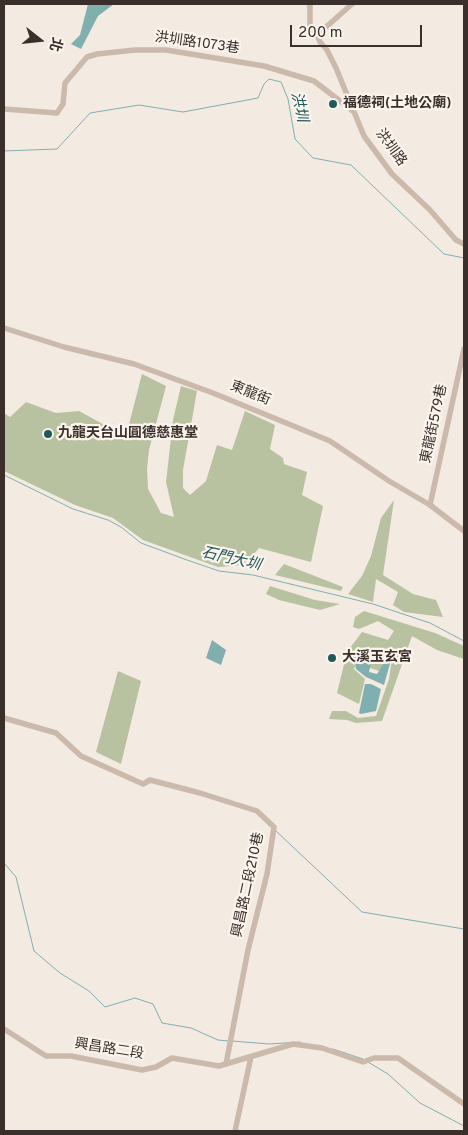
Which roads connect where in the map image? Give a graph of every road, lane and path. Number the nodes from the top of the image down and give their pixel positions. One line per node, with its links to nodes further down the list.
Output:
1 (310, 4): 3 (street, 洪圳路)
2 (352, 4): 3 (street)
3 (317, 35): 5 (street, 洪圳路)
4 (4, 109): 5 (street, 洪圳路1073巷)
5 (353, 111): 6 (street, 洪圳路)
6 (464, 244)
7 (4, 328): 9 (street, 東龍街)
8 (464, 349): 9 (street, 東龍街579巷)
9 (430, 505): 10 (street, 東龍街)
10 (464, 531)
11 (4, 718): 14 (street, 興昌路二段210巷)
12 (4, 1029): 14 (street, 興昌路二段)
13 (251, 1058): 14 (street, 興昌路二段); 15 (street, 興昌路二段); 16 (street)
14 (226, 1064)
15 (464, 1104)
16 (235, 1131)

